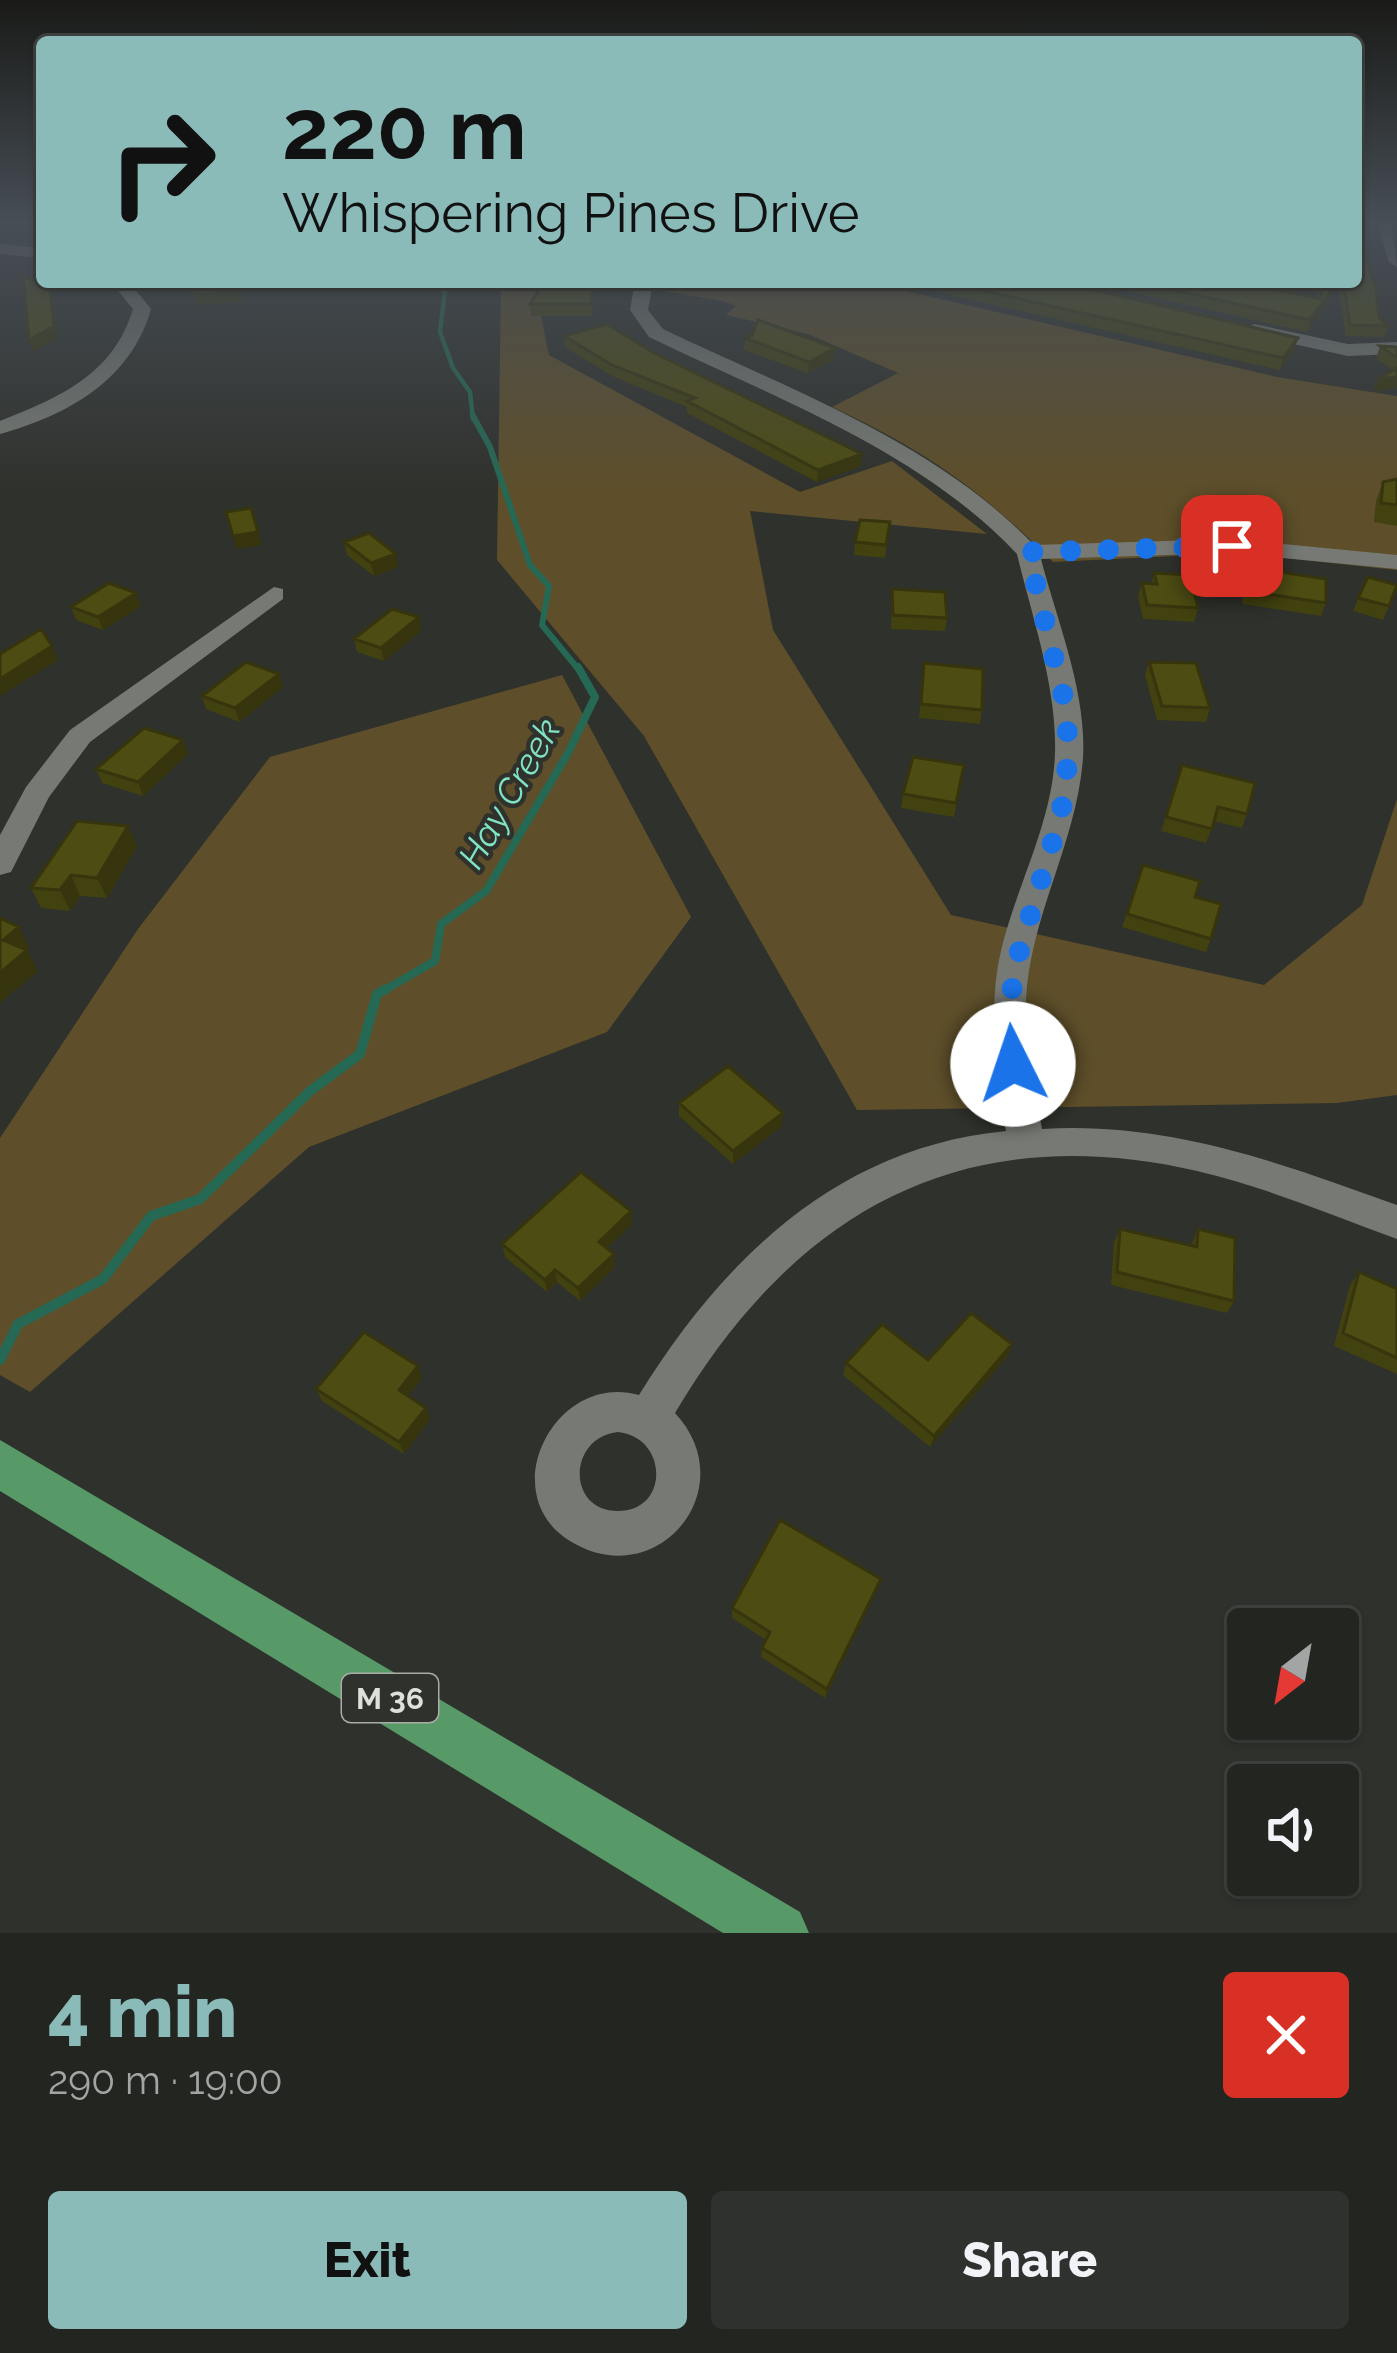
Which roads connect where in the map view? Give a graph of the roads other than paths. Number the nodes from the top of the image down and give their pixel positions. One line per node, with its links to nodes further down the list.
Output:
1 (141, 312): 5 (street)
2 (638, 312): 6 (street)
3 (1236, 326): 4 (street)
4 (1397, 348)
5 (0, 428)
6 (1028, 552): 7 (street); 10 (street)
7 (1397, 562)
8 (274, 594): 9 (street)
9 (0, 866)
10 (1026, 1144): 11 (street); 12 (street)
11 (1397, 1222)
12 (648, 1419)
13 (0, 1464): 14 (main road, M 36)
14 (779, 1933)

